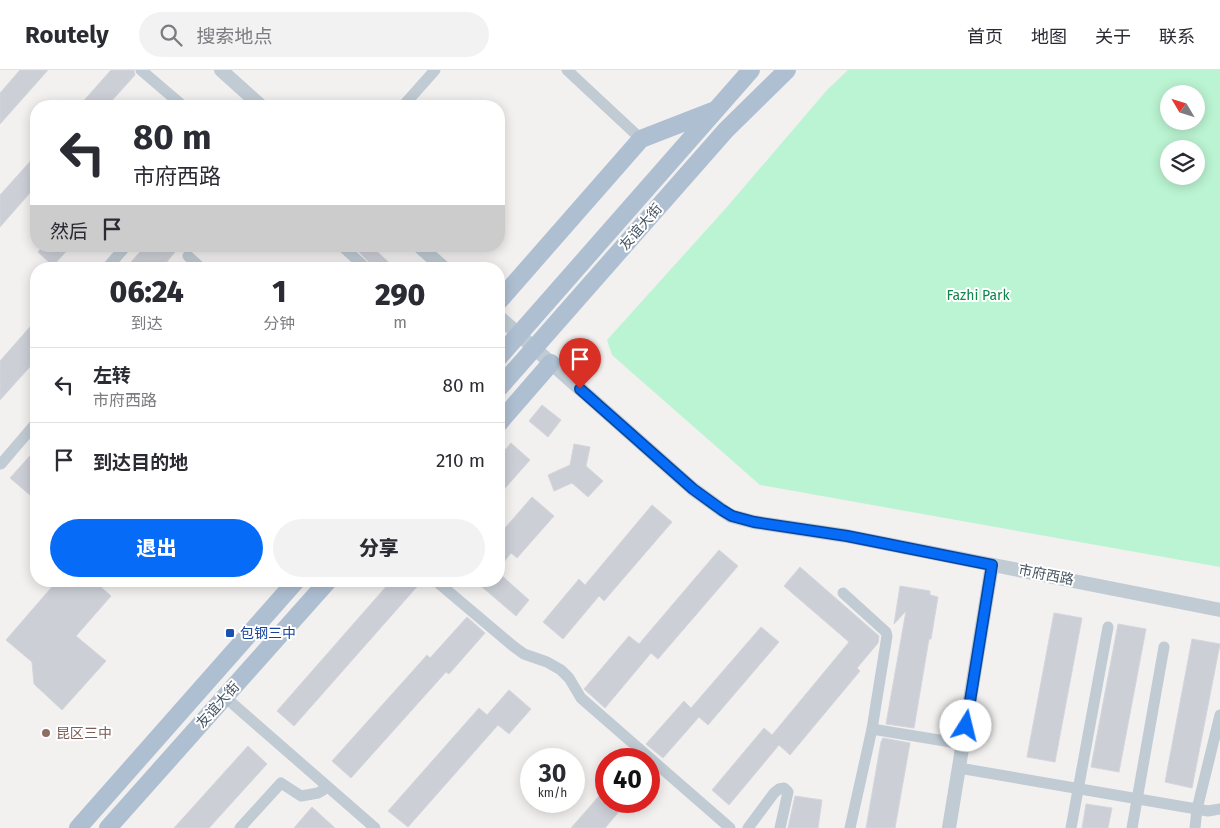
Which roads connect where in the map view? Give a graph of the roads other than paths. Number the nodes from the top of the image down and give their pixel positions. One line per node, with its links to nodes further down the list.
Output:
1 (142, 70): 7 (street)
2 (221, 70): 8 (street)
3 (435, 70): 9 (street)
4 (567, 70): 11 (street)
5 (752, 70): 10 (main road, 友谊大街)
6 (787, 70): 23 (main road, 友谊大街)
7 (176, 100)
8 (255, 100)
9 (408, 100)
10 (716, 110): 11 (main road); 22 (main road, 友谊大街)
11 (641, 139): 20 (main road)
12 (121, 252): 16 (street)
13 (349, 252): 18 (street)
14 (426, 252): 19 (street)
15 (188, 256): 17 (street)
16 (112, 262)
17 (194, 262)
18 (359, 262)
19 (437, 262)
20 (505, 294)
21 (505, 322): 22 (street, 市府西路)
22 (519, 335): 23 (street, 市府西路); 24 (main road, 友谊大街)
23 (534, 348): 25 (street, 市府西路); 26 (main road, 友谊大街)
24 (505, 350)
25 (551, 364): 27 (main road); 30 (street, 市府西路)
26 (505, 381)
27 (505, 416)
28 (30, 430): 29 (street)
29 (1, 464)
30 (992, 565): 35 (street, 市府西路); 41 (street)
31 (291, 587): 48 (main road, 友谊大街)
32 (323, 587): 38 (main road, 友谊大街)
33 (443, 587): 52 (street)
34 (843, 592): 40 (street)
35 (1220, 610)
36 (1108, 627): 44 (street)
37 (1164, 647): 45 (street)
38 (225, 697): 43 (street); 49 (main road, 友谊大街)
39 (1220, 715): 46 (street)
40 (872, 729): 41 (street); 55 (street)
41 (963, 744): 42 (street)
42 (959, 768): 44 (street); 56 (street)
43 (328, 787): 50 (street); 51 (street)
44 (1078, 789): 45 (street); 57 (street)
45 (1137, 798): 46 (street); 58 (street)
46 (1197, 809): 47 (street); 59 (street)
47 (1220, 810)
48 (78, 828)
49 (108, 828)
50 (240, 828)
51 (375, 828)
52 (730, 828)
53 (748, 828): 54 (street)
54 (780, 828)
55 (850, 828)
56 (949, 828)
57 (1071, 828)
58 (1132, 828)
59 (1195, 828)

